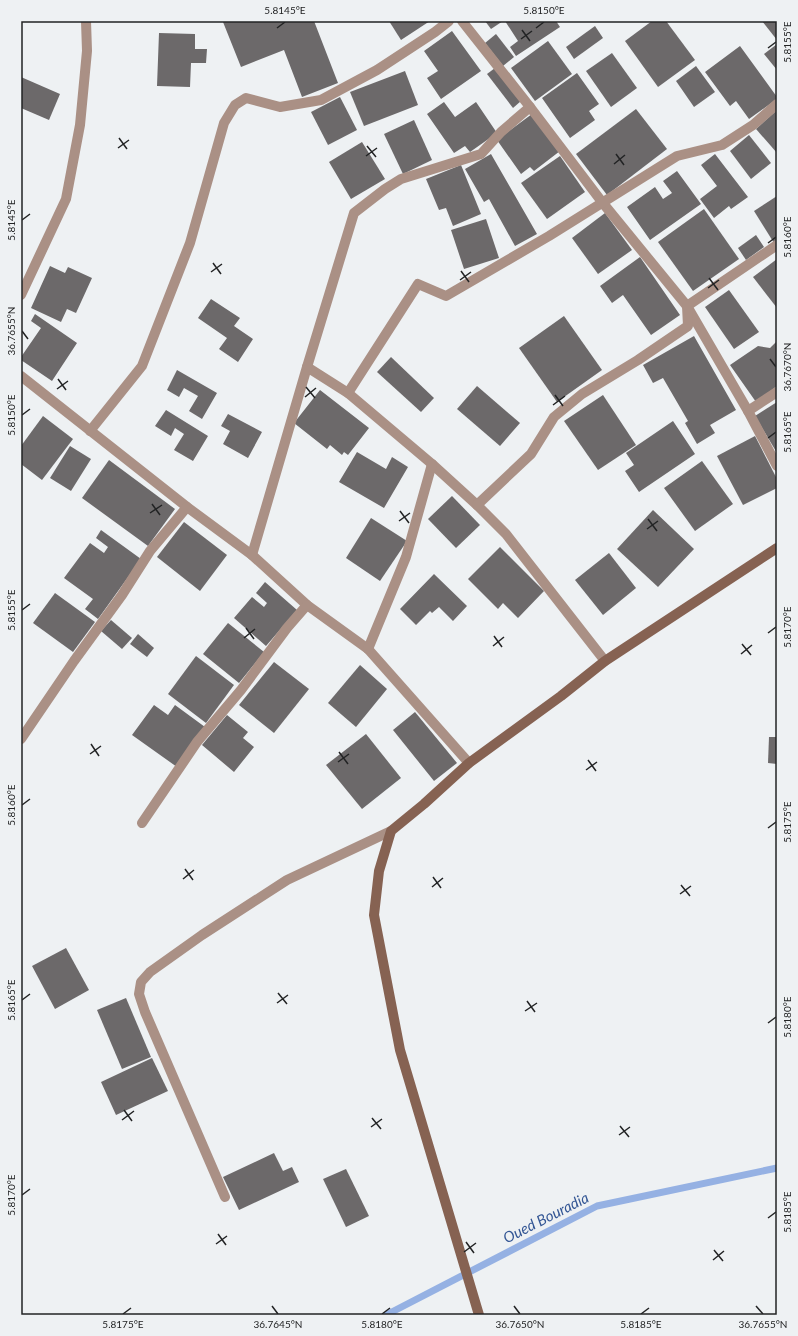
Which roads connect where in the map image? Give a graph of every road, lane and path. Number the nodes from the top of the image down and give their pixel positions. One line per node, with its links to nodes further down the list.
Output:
1 (86, 21): 8 (street)
2 (449, 21): 15 (street)
3 (462, 21): 5 (street)
4 (777, 104): 6 (street)
5 (530, 107): 6 (street); 10 (street)
6 (602, 202): 9 (street); 13 (street)
7 (777, 245): 9 (street)
8 (21, 295)
9 (687, 306): 14 (street); 18 (street)
10 (307, 366): 13 (street); 21 (street)
11 (21, 376): 15 (street)
12 (777, 392): 14 (street)
13 (348, 393): 16 (street)
14 (748, 411): 17 (street)
15 (90, 431): 19 (street)
16 (432, 464): 18 (street); 23 (street)
17 (777, 466)
18 (477, 504): 24 (street)
19 (187, 508): 21 (street); 25 (street)
20 (777, 548): 24 (main road)
21 (252, 555): 22 (street)
22 (308, 605): 23 (street); 27 (street)
23 (368, 649): 26 (street)
24 (605, 661): 26 (main road)
25 (21, 739)
26 (469, 763): 28 (main road)
27 (142, 823)
28 (390, 831): 29 (street); 30 (main road)
29 (225, 1197)
30 (478, 1315)

